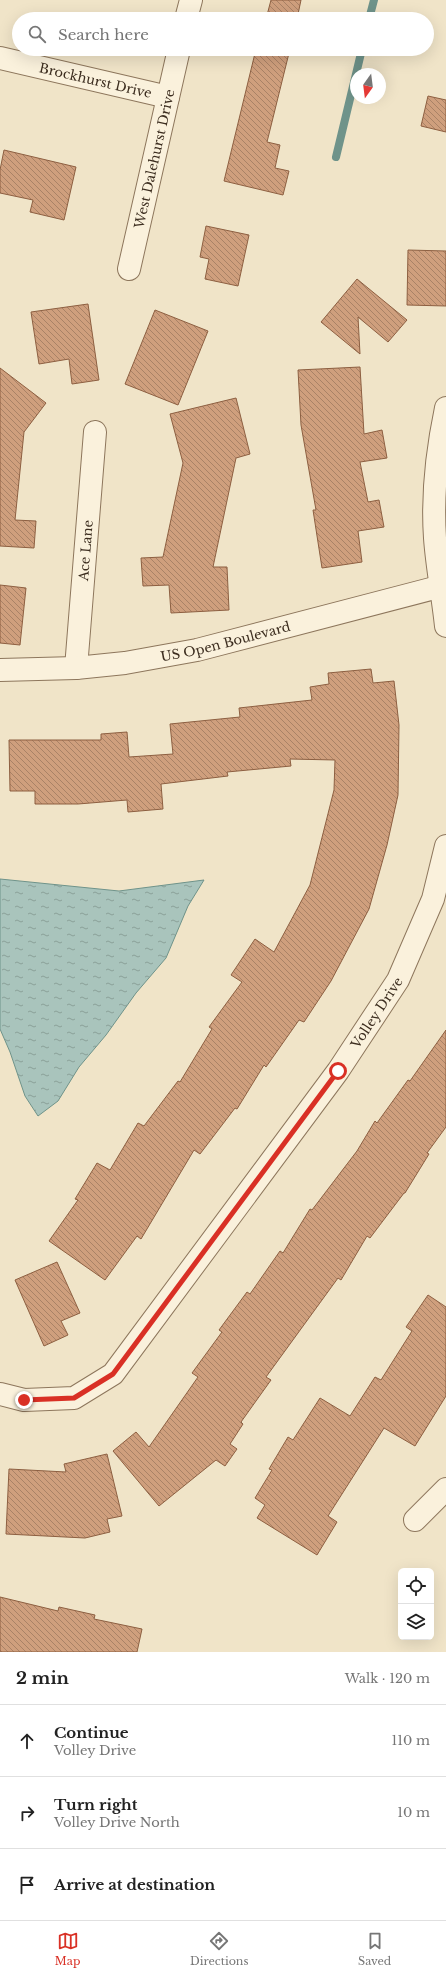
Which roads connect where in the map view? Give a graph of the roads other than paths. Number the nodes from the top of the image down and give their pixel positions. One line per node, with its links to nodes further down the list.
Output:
1 (191, 0): 2 (street)
2 (188, 12)
3 (177, 56): 5 (street, West Dalehurst Drive)
4 (0, 58): 5 (street, Brockhurst Drive)
5 (168, 97): 6 (street, West Dalehurst Drive)
6 (129, 269)
7 (446, 408): 9 (street)
8 (96, 432): 11 (street, Ace Lane)
9 (444, 585): 10 (street); 11 (street, US Open Boulevard)
10 (446, 626)
11 (76, 668): 12 (street, US Open Boulevard)
12 (0, 670)
13 (446, 846): 14 (street, Volley Drive)
14 (0, 1394)
15 (446, 1489): 16 (street)
16 (415, 1520)

